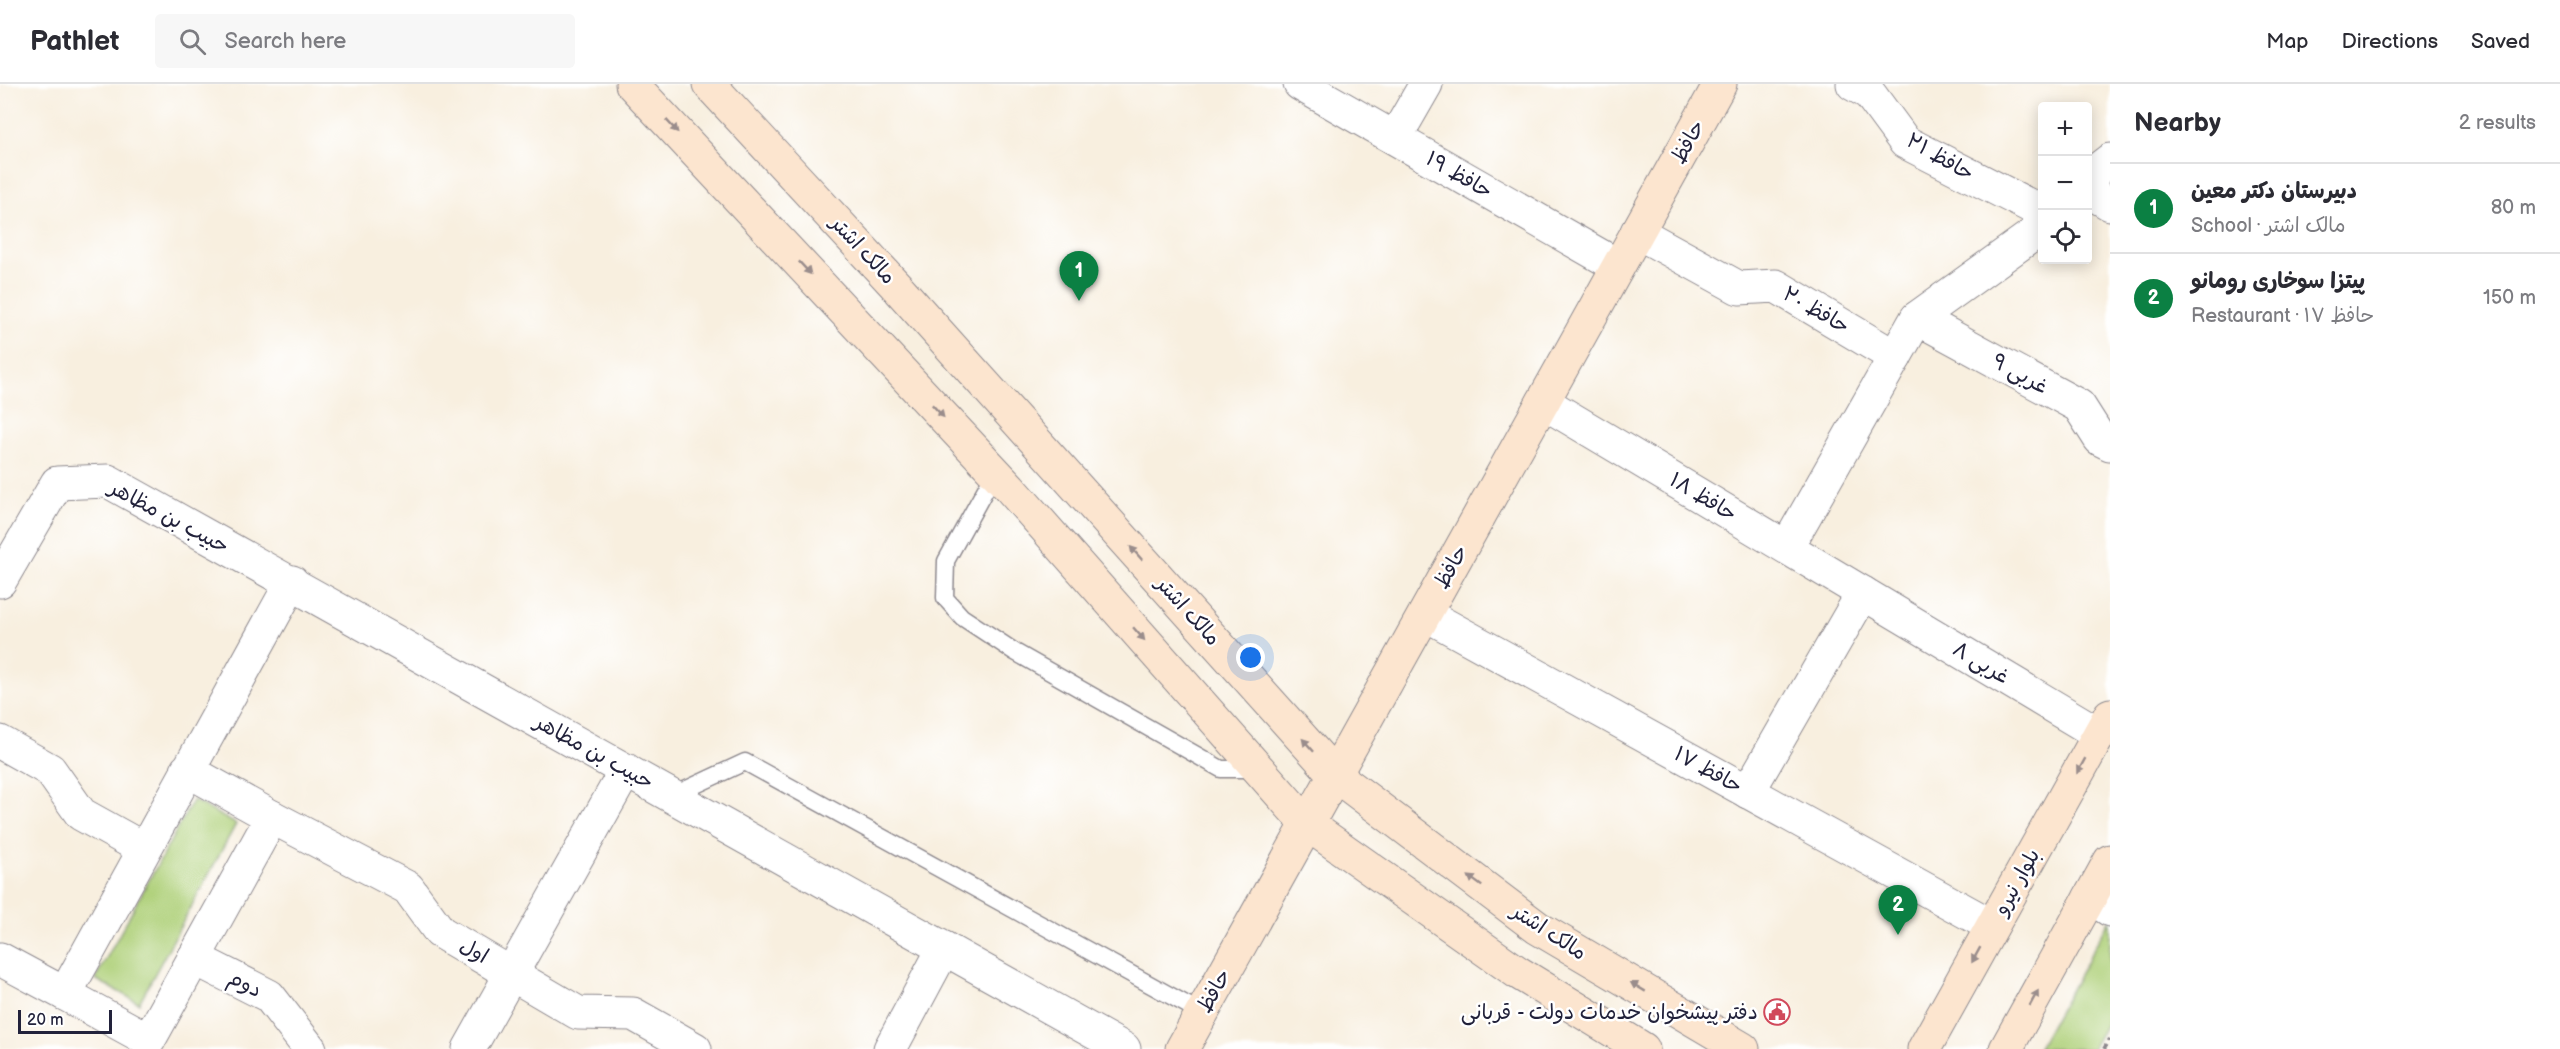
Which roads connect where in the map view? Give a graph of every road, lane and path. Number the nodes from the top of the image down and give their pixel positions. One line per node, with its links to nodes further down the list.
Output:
1 (632, 84): 20 (street, one-way to 20)
2 (709, 84): 31 (street, مالک اشتر, one-way to 2)
3 (1300, 84): 7 (street, حافظ ۱۹)
4 (1426, 84): 7 (street)
5 (1720, 84): 13 (street, حافظ)
6 (1853, 84): 12 (street, حافظ ۲۱)
7 (1395, 138): 15 (street, حافظ ۱۹)
8 (2110, 160): 9 (street)
9 (2092, 174)
10 (2092, 193): 11 (street)
11 (2110, 204)
12 (2039, 210)
13 (1637, 232): 15 (street, حافظ); 17 (street, حافظ ۲۰)
14 (2038, 232): 16 (street)
15 (1618, 266): 18 (street, حافظ)
16 (1917, 318): 17 (street); 19 (street, ۹ غربی)
17 (1895, 357): 21 (street)
18 (1543, 402): 21 (street, حافظ ۱۸); 25 (street, حافظ)
19 (2110, 444)
20 (995, 472): 28 (street, one-way to 28); 28 (lane)
21 (1786, 547): 24 (street, حافظ ۱۸)
22 (0, 581): 23 (street, حبیب بن مظاهر)
23 (292, 582): 29 (street); 30 (street, حبیب بن مظاهر)
24 (1863, 593): 26 (street, ۸ غربی); 32 (street)
25 (1425, 614): 31 (street, حافظ); 32 (street, حافظ ۱۷)
26 (2105, 724): 39 (street, بلوار نیرو, one-way to 39)
27 (0, 742): 36 (street)
28 (1259, 769): 35 (street)
29 (187, 770): 34 (street, اول); 36 (street)
30 (627, 770): 33 (street, حبیب بن مظاهر); 43 (street)
31 (1335, 775): 35 (street, حافظ); 55 (street, مالک اشتر, one-way to 31)
32 (1748, 792): 39 (street, حافظ ۱۷)
33 (672, 796): 40 (street, حبیب بن مظاهر); 45 (lane)
34 (272, 816): 41 (street); 43 (street, اول)
35 (1307, 824): 45 (street, حافظ); 54 (street)
36 (144, 849): 44 (street)
37 (2110, 861): 38 (street)
38 (2100, 903): 57 (street, one-way to 38)
39 (1992, 926): 56 (street, بلوار نیرو, one-way to 56)
40 (944, 948): 51 (street); 52 (street, حبیب بن مظاهر)
41 (194, 958): 47 (street); 48 (street, دوم)
42 (0, 959): 44 (street)
43 (511, 973): 49 (street); 50 (street, اول)
44 (65, 994): 47 (street)
45 (1202, 1013): 53 (street, حافظ)
46 (2110, 1039): 58 (path)
47 (147, 1045)
48 (310, 1049)
49 (469, 1049)
50 (695, 1049)
51 (890, 1049)
52 (1124, 1049)
53 (1182, 1049)
54 (1643, 1049)
55 (1743, 1049)
56 (1924, 1049)
57 (2006, 1049)
58 (2104, 1049)

